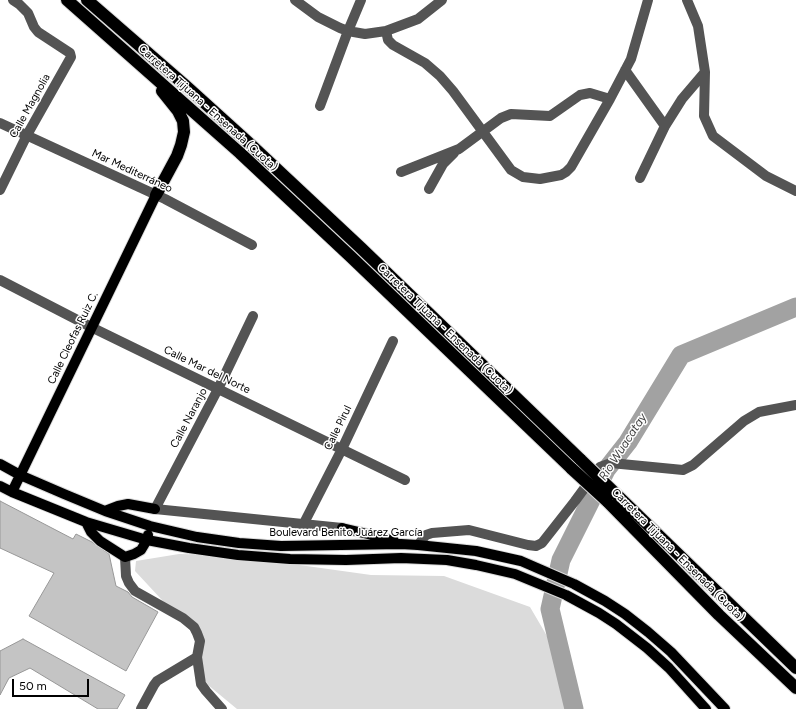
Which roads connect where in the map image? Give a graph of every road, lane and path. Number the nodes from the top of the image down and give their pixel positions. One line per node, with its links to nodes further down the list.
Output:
1 (13, 0): 19 (street, Calle Magnolia)
2 (67, 0): 11 (highway, Carretera Tijuana - Ensenada (Cuota))
3 (87, 0): 40 (highway, Carretera Tijuana - Ensenada (Cuota), bridge)
4 (295, 0): 9 (street)
5 (361, 0): 9 (street)
6 (442, 0): 10 (street)
7 (648, 0): 12 (street)
8 (687, 0): 13 (street)
9 (348, 31): 10 (street); 15 (street)
10 (386, 31): 18 (street)
11 (135, 60): 26 (highway); 40 (highway, Carretera Tijuana - Ensenada (Cuota), bridge)
12 (625, 70): 14 (street); 17 (street)
13 (705, 72): 17 (street); 25 (street)
14 (610, 99): 18 (street); 18 (street)
15 (320, 106)
16 (0, 123): 19 (street, Mar Mediterráneo)
17 (664, 126): 22 (street)
18 (484, 131): 20 (street)
19 (27, 135): 24 (street, Calle Magnolia); 26 (street, Mar Mediterráneo)
20 (459, 149): 21 (street); 23 (street)
21 (401, 172)
22 (640, 178)
23 (429, 189)
24 (0, 190)
25 (796, 191)
26 (156, 196): 27 (street, Mar Mediterráneo); 30 (main road, Calle Cleofas Ruiz C.)
27 (252, 245)
28 (0, 280): 30 (street, Calle Mar del Norte)
29 (253, 316): 32 (street, Calle Naranjo)
30 (91, 327): 32 (street, Calle Mar del Norte); 36 (main road, Calle Cleofas Ruiz C.)
31 (393, 341): 34 (street, Calle Pirul)
32 (218, 388): 34 (street, Calle Mar del Norte); 41 (street, Calle Naranjo)
33 (796, 406): 49 (street)
34 (342, 449): 37 (street, Calle Mar del Norte); 44 (street, Calle Pirul)
35 (0, 464): 36 (main road, Boulevard Benito Juárez García)
36 (20, 475): 39 (main road, Calle Cleofas Ruiz C.); 42 (main road, Boulevard Benito Juárez García)
37 (405, 480)
38 (0, 486): 39 (main road)
39 (12, 492): 43 (main road)
40 (612, 498): 52 (highway, Carretera Tijuana - Ensenada (Cuota)); 53 (highway, Carretera Tijuana - Ensenada (Cuota))
41 (155, 509): 42 (main road); 44 (street)
42 (105, 511): 45 (main road, Boulevard Benito Juárez García)
43 (86, 522): 47 (main road); 50 (main road)
44 (303, 525): 46 (street)
45 (150, 526): 47 (main road); 48 (main road, Boulevard Benito Juárez García)
46 (342, 528): 48 (main road)
47 (147, 540): 50 (main road); 56 (main road)
48 (401, 544): 49 (main road, Boulevard Benito Juárez García)
49 (418, 545): 57 (main road, Boulevard Benito Juárez García)
50 (125, 557): 51 (street)
51 (196, 657): 54 (street); 55 (street)
52 (796, 668)
53 (796, 688)
54 (141, 709)
55 (222, 709)
56 (706, 709)
57 (725, 709)

